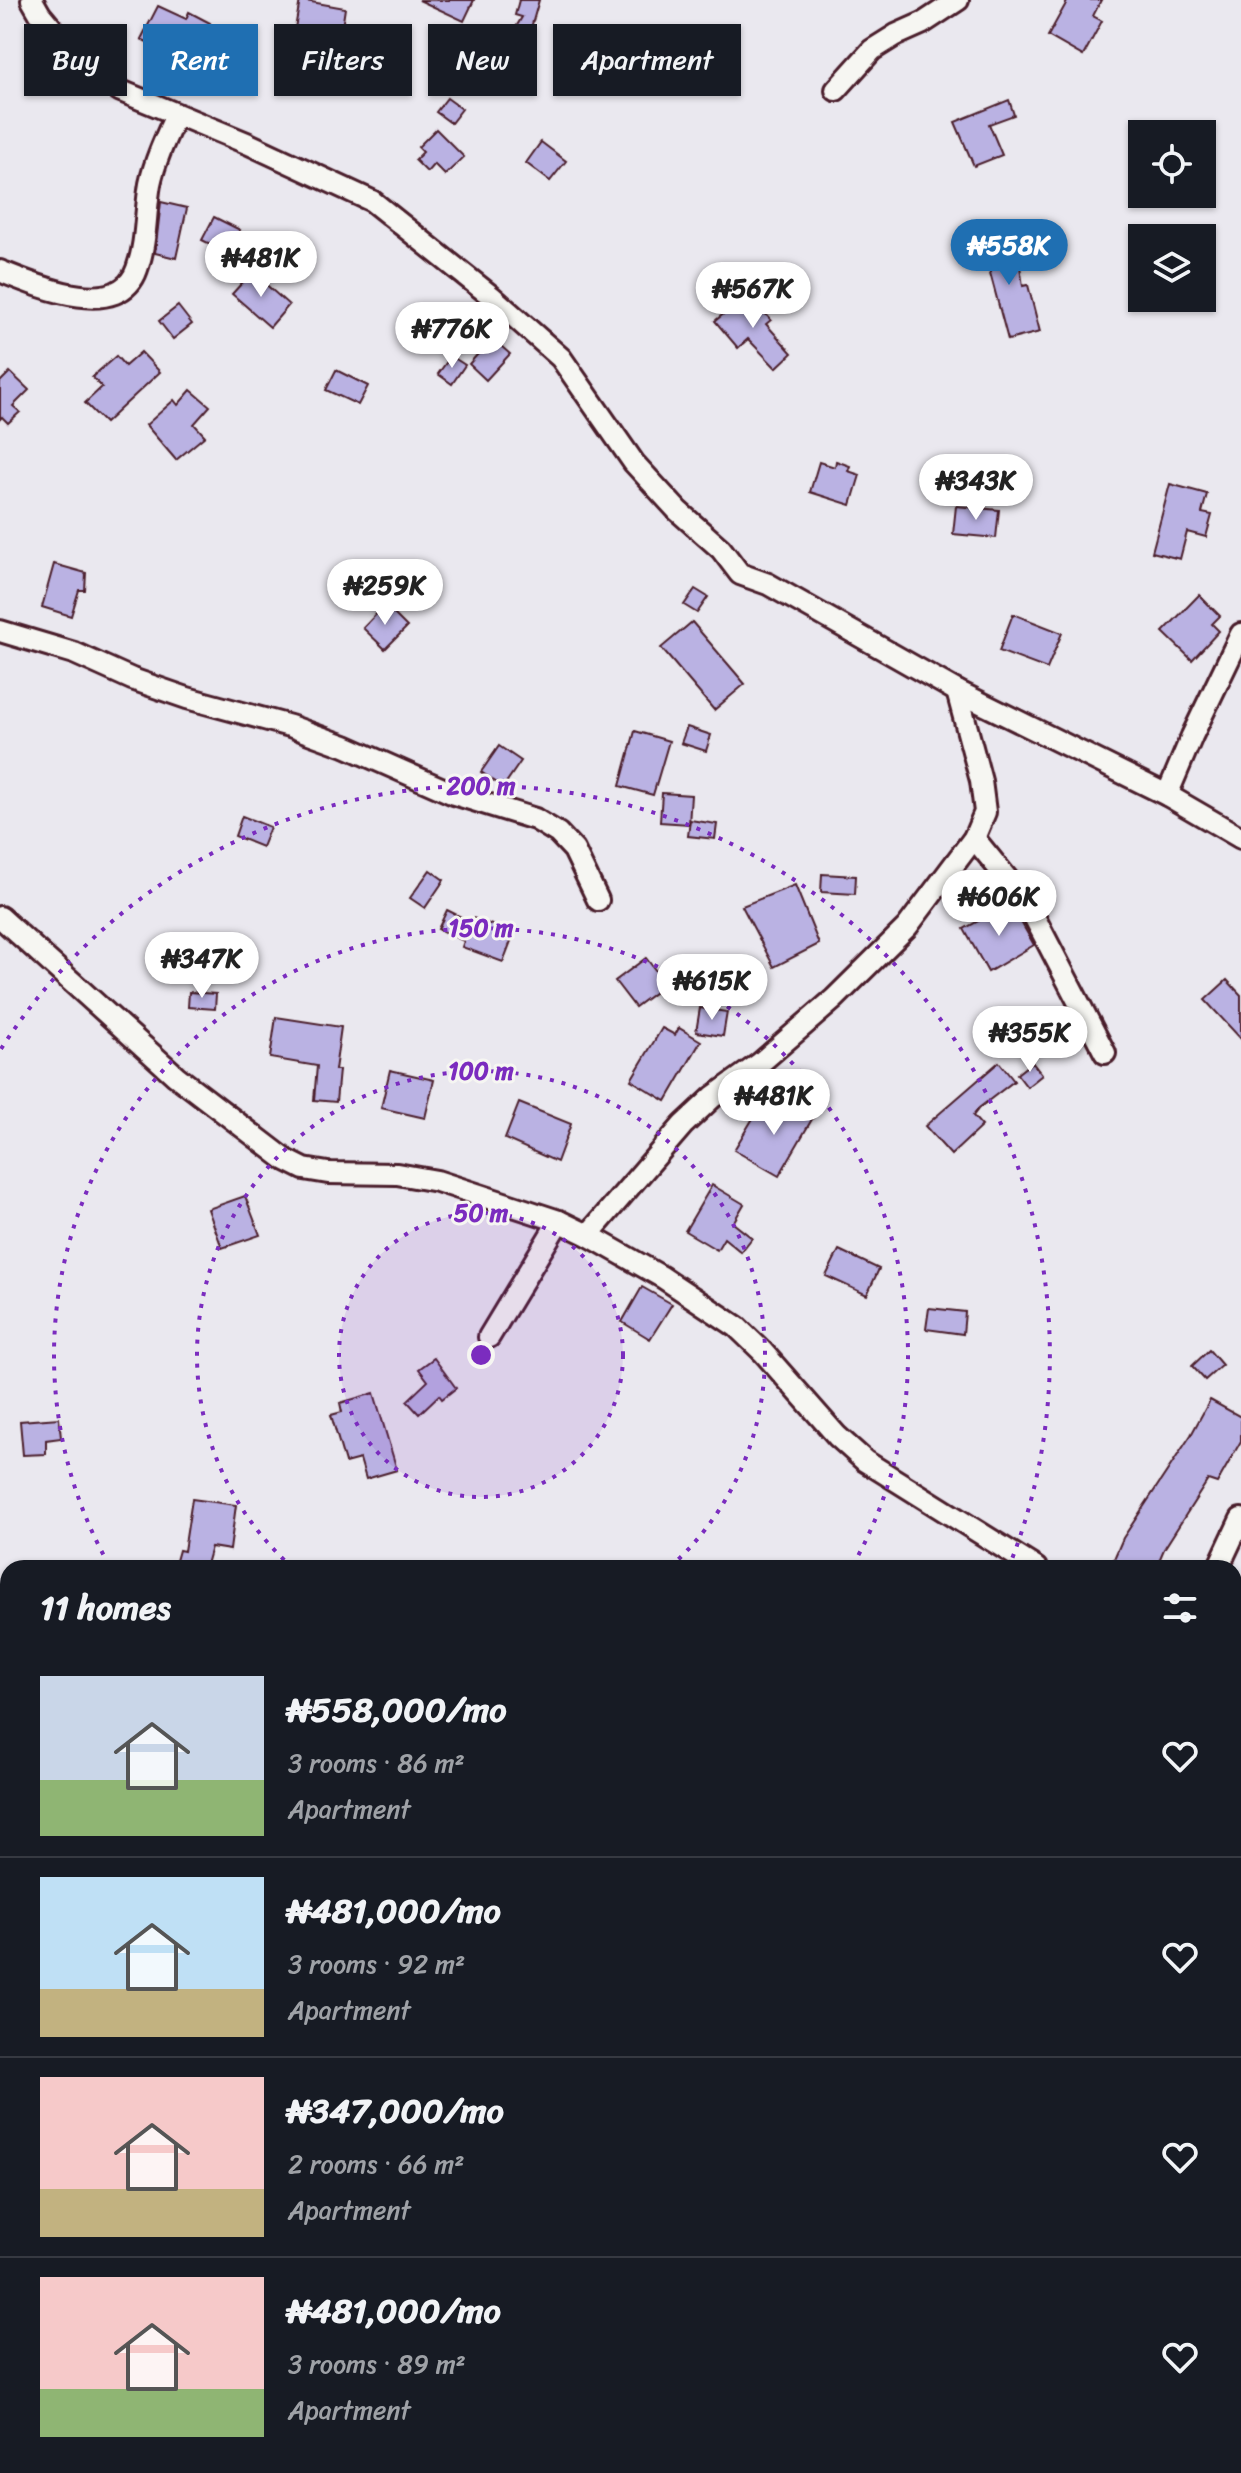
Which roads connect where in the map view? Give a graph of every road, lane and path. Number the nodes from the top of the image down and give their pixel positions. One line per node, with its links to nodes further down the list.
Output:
1 (32, 0): 4 (street)
2 (958, 0): 3 (street)
3 (836, 90)
4 (176, 115): 5 (street); 8 (street)
5 (0, 271)
6 (0, 631): 12 (street)
7 (1241, 634): 9 (street)
8 (957, 691): 9 (street); 10 (street)
9 (1167, 795): 11 (street)
10 (974, 838): 14 (street); 16 (street)
11 (1241, 838)
12 (598, 900)
13 (0, 917): 15 (street)
14 (1105, 1053)
15 (559, 1221): 16 (street); 17 (street)
16 (588, 1235): 19 (street)
17 (489, 1337)
18 (1241, 1519): 20 (street)
19 (1023, 1560)
20 (1222, 1560)

